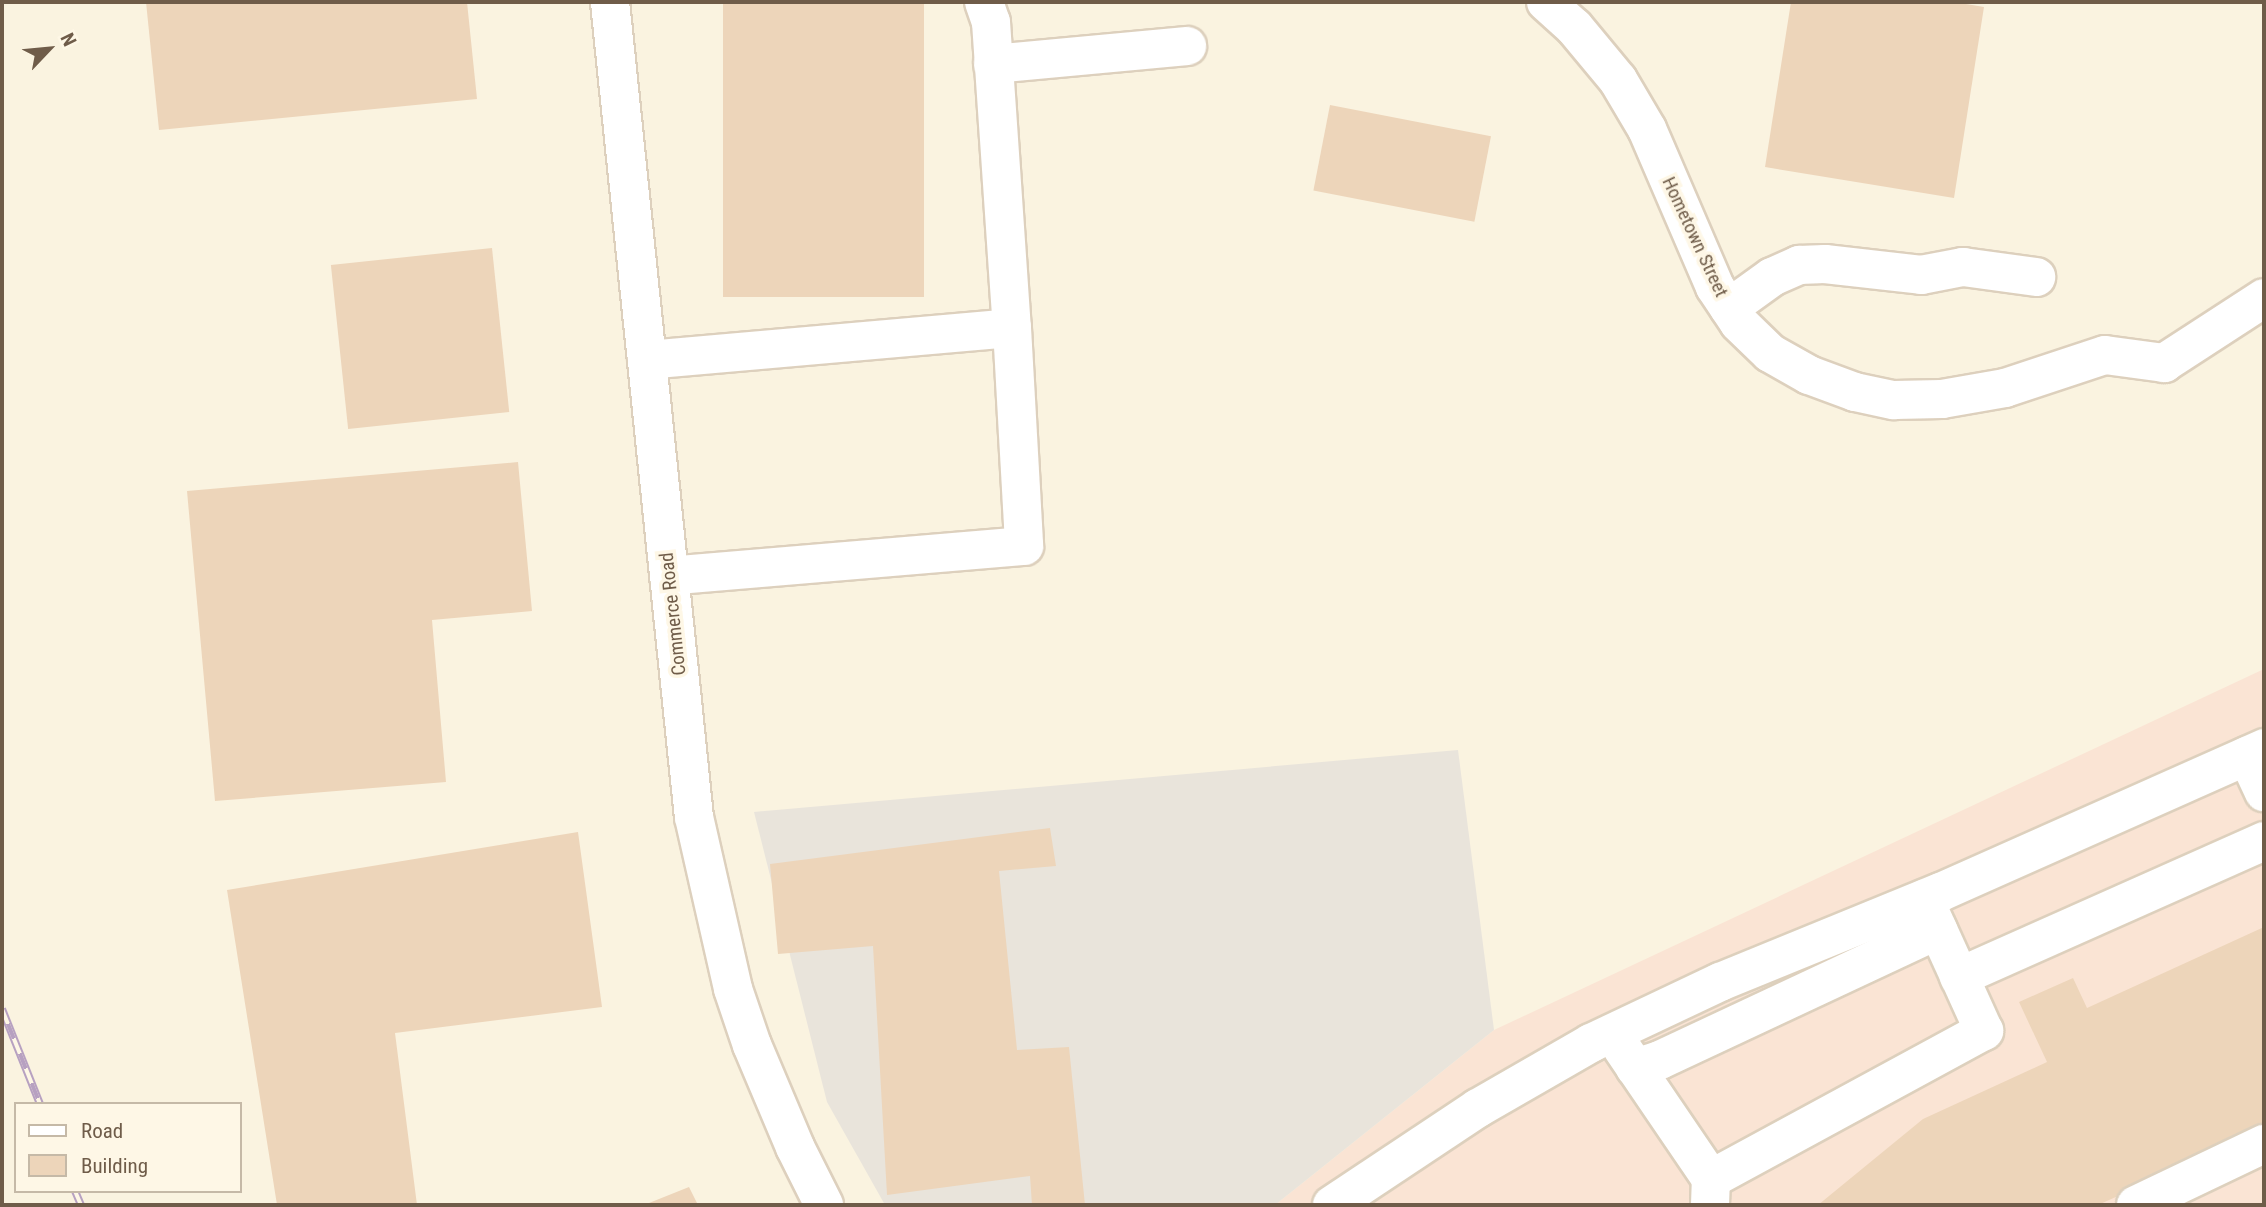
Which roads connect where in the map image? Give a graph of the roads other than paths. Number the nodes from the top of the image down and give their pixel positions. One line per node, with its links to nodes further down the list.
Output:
1 (610, 2): 10 (street, Commerce Road)
2 (984, 2): 5 (street)
3 (1546, 2): 8 (street, Hometown Street)
4 (1187, 46): 5 (street)
5 (993, 64): 9 (street)
6 (2036, 276): 8 (street)
7 (2264, 298): 8 (street, Hometown Street)
8 (1728, 308)
9 (1012, 328): 10 (street); 11 (street)
10 (647, 360): 11 (street, Commerce Road)
11 (669, 576): 21 (street, Commerce Road)
12 (2255, 752): 13 (street); 15 (street)
13 (2264, 792)
14 (2264, 841): 16 (street)
15 (1931, 914): 16 (street); 17 (street); 18 (street)
16 (1959, 977): 20 (street)
17 (1612, 1034): 18 (street); 22 (street)
18 (1635, 1068): 20 (street)
19 (2264, 1144): 23 (street)
20 (1711, 1192)
21 (824, 1205)
22 (1332, 1205)
23 (2136, 1205)

